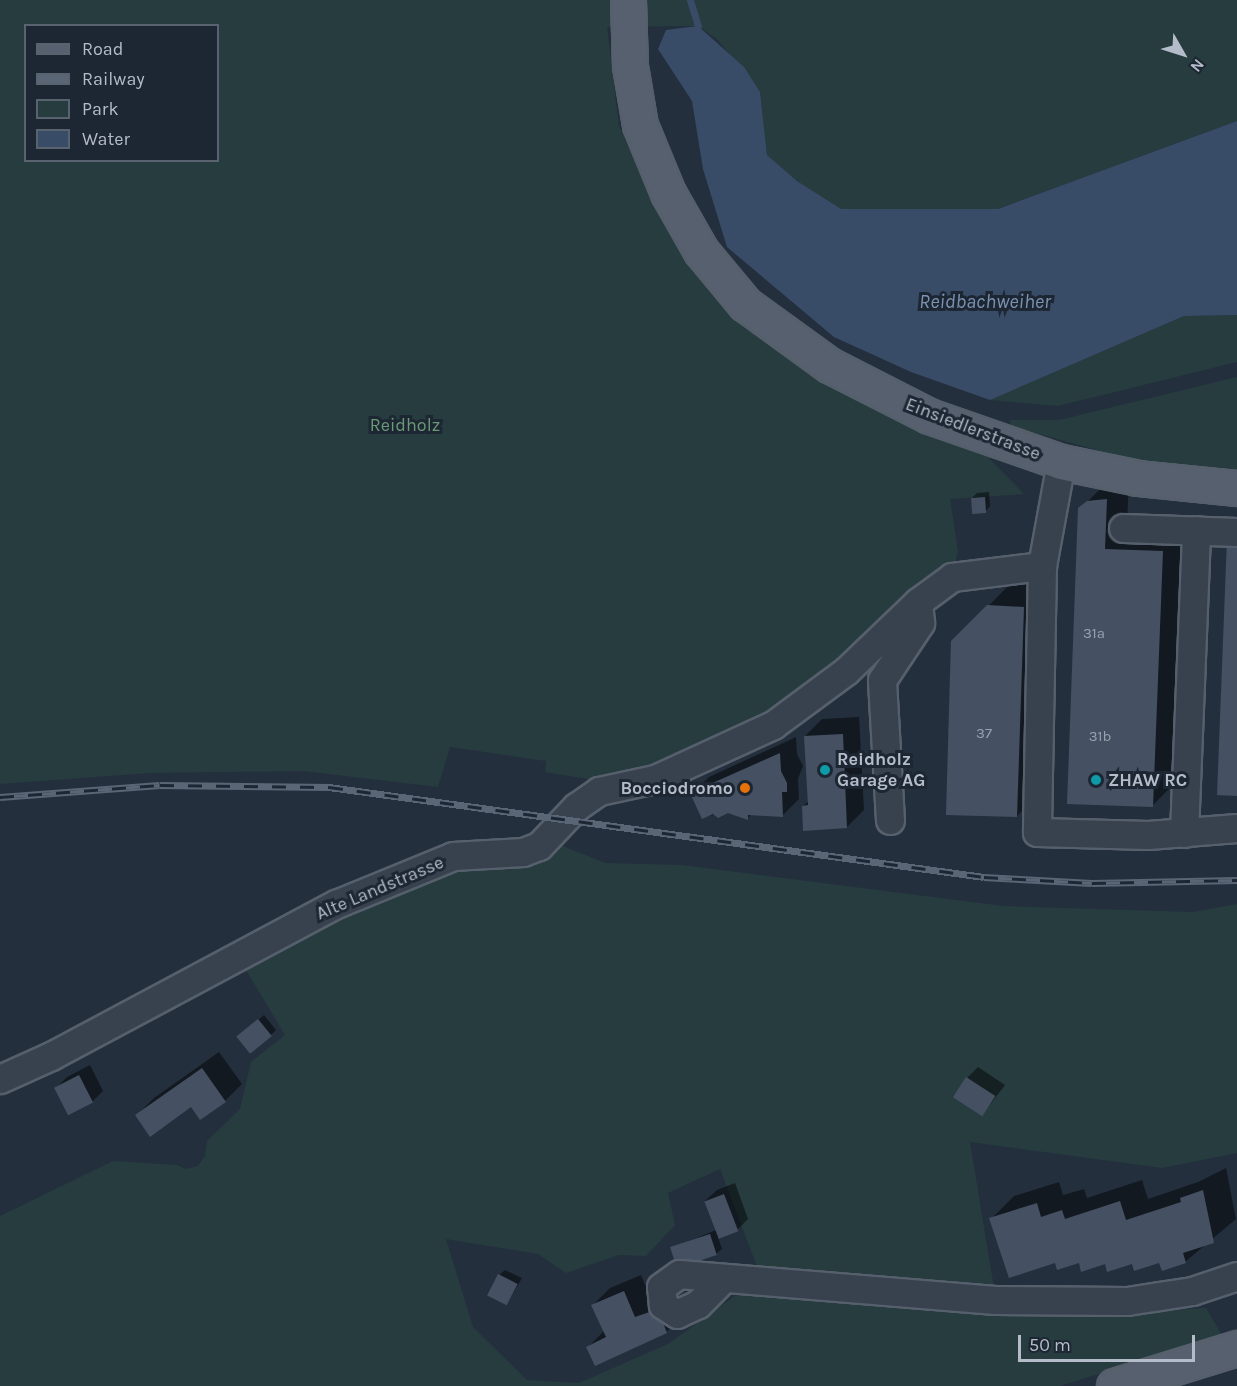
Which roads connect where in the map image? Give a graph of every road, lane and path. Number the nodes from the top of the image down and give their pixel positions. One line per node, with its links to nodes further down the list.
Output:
1 (628, 0): 2 (main road, Einsiedlerstrasse)
2 (1060, 462): 3 (main road, Einsiedlerstrasse); 7 (street)
3 (1237, 488)
4 (1123, 528): 5 (street)
5 (1196, 530): 6 (street); 11 (street)
6 (1237, 532)
7 (1042, 566): 8 (street, Alte Landstrasse); 11 (street)
8 (910, 609): 9 (street); 12 (street, Alte Landstrasse)
9 (890, 820)
10 (1237, 828): 11 (street)
11 (1184, 833)
12 (0, 1079)
13 (1237, 1276): 14 (street)
14 (724, 1278)
15 (1237, 1348): 16 (main road)
16 (1114, 1386)

